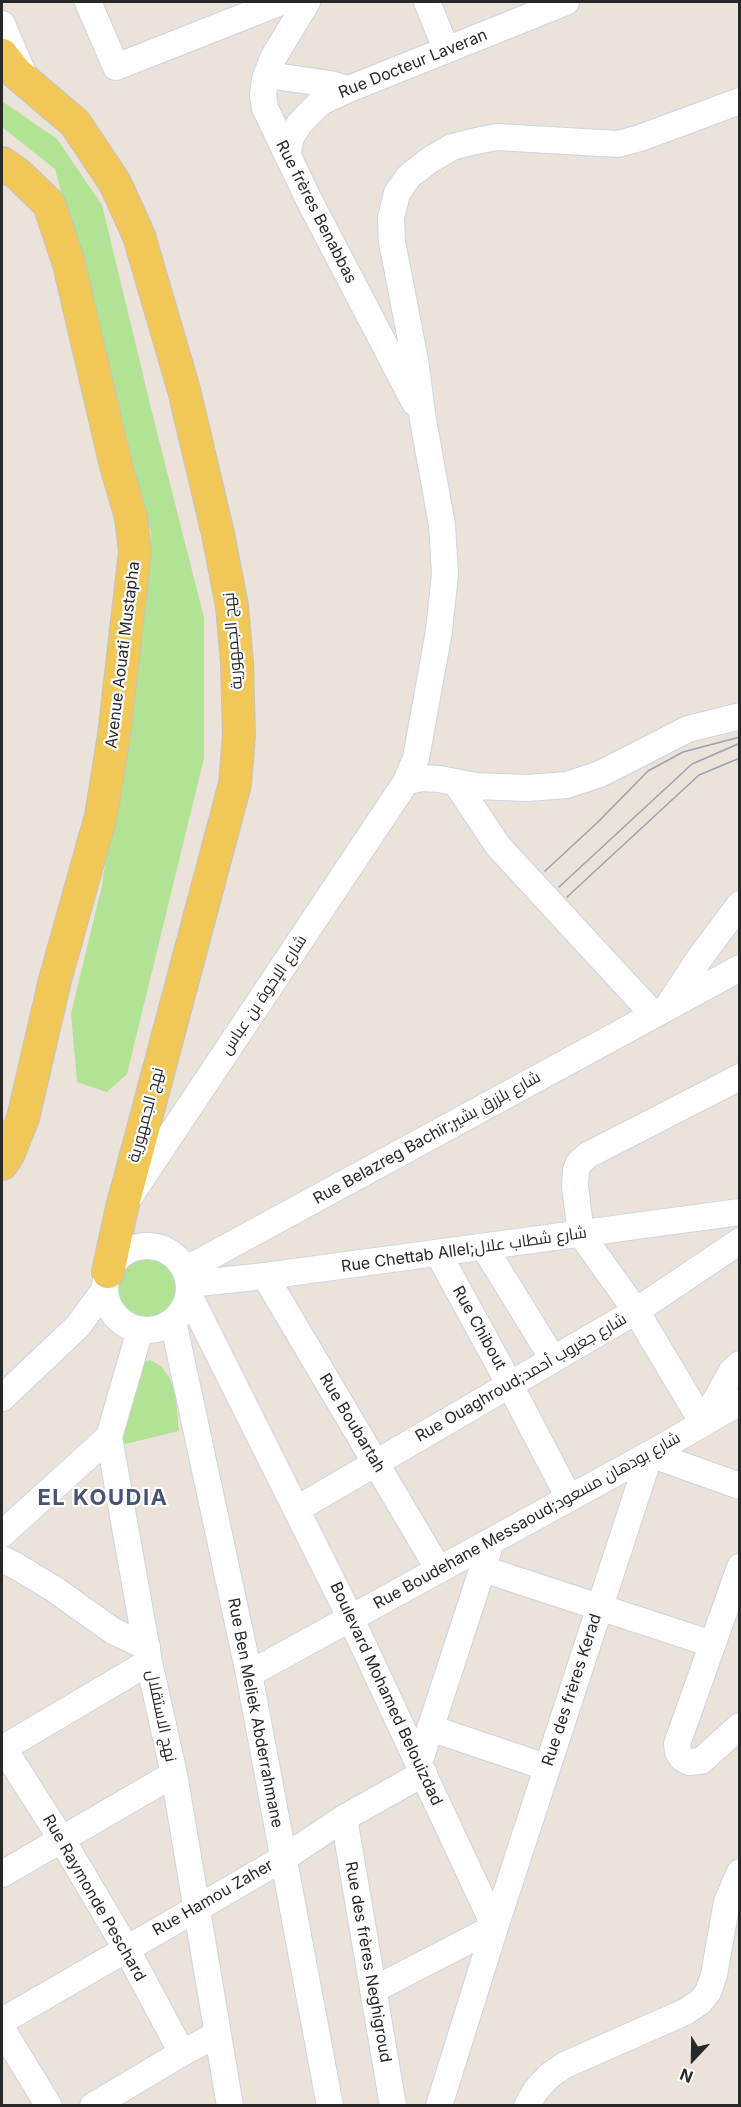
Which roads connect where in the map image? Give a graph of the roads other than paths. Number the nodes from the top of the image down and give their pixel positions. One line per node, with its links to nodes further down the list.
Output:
1 (88, 2): 2 (street)
2 (281, 2)
3 (307, 2): 9 (street, Rue frères Benabbas)
4 (427, 2): 7 (street)
5 (566, 2): 7 (street, Rue Docteur Laveran)
6 (2, 24): 10 (street)
7 (446, 50): 11 (street, Rue Docteur Laveran)
8 (2, 55): 10 (main road, نهج الجمهورية)
9 (267, 75): 11 (street); 13 (street, Rue frères Benabbas)
10 (26, 81): 24 (main road, نهج الجمهورية)
11 (348, 89): 13 (street, Rue Docteur Laveran)
12 (740, 101): 15 (street)
13 (287, 155): 15 (street, Rue frères Benabbas)
14 (2, 163): 23 (main road, Avenue Aouati Mustapha)
15 (423, 420): 17 (street, شارع الإخوة بن عباس)
16 (740, 716): 18 (street)
17 (406, 782): 18 (street); 24 (street, شارع الإخوة بن عباس)
18 (456, 783): 21 (street)
19 (740, 904): 21 (street)
20 (740, 968): 21 (street, Rue Belazreg Bachir;شارع بلزرق بشير)
21 (661, 1010): 32 (street, Rue Belazreg Bachir;شارع بلزرق بشير)
22 (740, 1077): 26 (street)
23 (2, 1164)
24 (122, 1208): 31 (main road, نهج الجمهورية)
25 (740, 1212): 26 (street, Rue Chettab Allel;شارع شطاب علال)
26 (581, 1234): 28 (street, Rue Chettab Allel;شارع شطاب علال); 33 (street)
27 (740, 1240): 33 (street, Rue Ouaghroud;شارع جغروب أحمد)
28 (484, 1247): 29 (street, Rue Chettab Allel;شارع شطاب علال); 36 (street)
29 (438, 1253): 30 (street, Rue Chettab Allel;شارع شطاب علال); 38 (street, Rue Chibout)
30 (265, 1276): 32 (street, Rue Chettab Allel;شارع شطاب علال); 44 (street, Rue Boubartah)
31 (106, 1281): 32 (street); 35 (street); 39 (street)
32 (187, 1283): 34 (street); 47 (street, Boulevard Mohamed Belouizdad)
33 (636, 1311): 36 (street, Rue Ouaghroud;شارع جغروب أحمد); 41 (street)
34 (173, 1321): 35 (street); 58 (street, Rue Ben Meliek Abderrahmane)
35 (140, 1330): 42 (street, نهج الاستقلال)
36 (554, 1359): 38 (street, Rue Ouaghroud;شارع جغروب أحمد)
37 (740, 1364): 41 (street)
38 (510, 1385): 44 (street, Rue Ouaghroud;شارع جغروب أحمد); 46 (street, Rue Chibout)
39 (2, 1398)
40 (740, 1402): 41 (street, Rue Boudehane Messaoud;شارع بودهان مسعود)
41 (703, 1423): 43 (street, Rue Boudehane Messaoud;شارع بودهان مسعود)
42 (109, 1437): 48 (street); 57 (street, نهج الاستقلال)
43 (650, 1454): 45 (street); 46 (street, Rue Boudehane Messaoud;شارع بودهان مسعود); 54 (street, Rue des frères Kerad)
44 (376, 1463): 47 (street, Rue Ouaghroud;شارع جغروب أحمد); 53 (street, Rue Boubartah)
45 (740, 1485)
46 (569, 1498): 49 (street, Rue Boudehane Messaoud;شارع بودهان مسعود)
47 (297, 1509): 55 (street, Boulevard Mohamed Belouizdad)
48 (2, 1534)
49 (492, 1541): 52 (street); 53 (street, Rue Boudehane Messaoud;شارع بودهان مسعود)
50 (2, 1559): 57 (street)
51 (740, 1567): 56 (street)
52 (483, 1569): 54 (street); 60 (street)
53 (439, 1570): 55 (street, Rue Boudehane Messaoud;شارع بودهان مسعود)
54 (600, 1607): 56 (street); 62 (street, Rue des frères Kerad)
55 (351, 1618): 58 (street, Rue Boudehane Messaoud;شارع بودهان مسعود); 63 (street, Boulevard Mohamed Belouizdad)
56 (712, 1644): 59 (street)
57 (148, 1655): 61 (street); 64 (street, نهج الاستقلال)
58 (249, 1674): 67 (street, Rue Ben Meliek Abderrahmane)
59 (740, 1726)
60 (430, 1728): 62 (street); 63 (street)
61 (2, 1748): 66 (street, Rue Raymonde Peschard)
62 (546, 1767): 71 (street, Rue des frères Kerad)
63 (421, 1768): 65 (street, Rue Hamou Zaher); 71 (street, Boulevard Mohamed Belouizdad)
64 (174, 1774): 66 (street); 70 (street, نهج الاستقلال)
65 (344, 1818): 67 (street, Rue Hamou Zaher); 73 (street, Rue des frères Neghigroud)
66 (62, 1840): 69 (street); 72 (street, Rue Raymonde Peschard)
67 (284, 1858): 70 (street, Rue Hamou Zaher); 81 (street, Rue Ben Meliek Abderrahmane)
68 (740, 1872): 84 (street)
69 (2, 1874)
70 (195, 1909): 72 (street, Rue Hamou Zaher); 76 (street, نهج الاستقلال)
71 (495, 1927): 73 (street); 83 (street)
72 (126, 1948): 74 (street, Rue Hamou Zaher); 77 (street, Rue Raymonde Peschard)
73 (373, 1990): 82 (street, Rue des frères Neghigroud)
74 (2, 2021)
75 (2, 2029): 78 (street)
76 (218, 2034): 77 (street); 80 (street, نهج الاستقلال)
77 (182, 2053): 79 (street)
78 (49, 2106)
79 (93, 2106)
80 (230, 2106)
81 (330, 2106)
82 (393, 2106)
83 (439, 2106)
84 (527, 2106)

